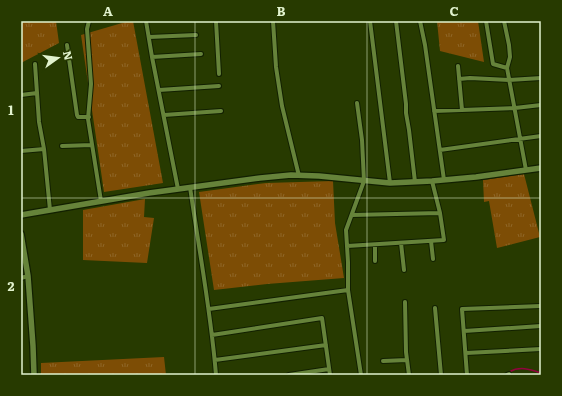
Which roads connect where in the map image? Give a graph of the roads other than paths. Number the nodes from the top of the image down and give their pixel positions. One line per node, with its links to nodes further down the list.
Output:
1 (89, 21): 33 (street)
2 (147, 21): 11 (street)
3 (216, 21): 18 (street)
4 (273, 21): 43 (street)
5 (370, 21): 48 (street)
6 (396, 21): 47 (street)
7 (420, 21): 31 (street)
8 (486, 21): 17 (street)
9 (504, 21): 17 (street)
10 (196, 35): 11 (street)
11 (149, 37): 14 (street)
12 (67, 45): 33 (street)
13 (201, 54): 14 (street)
14 (152, 57): 23 (street)
15 (35, 64): 24 (street)
16 (458, 66): 20 (street)
17 (507, 68): 21 (street)
18 (219, 74)
19 (541, 78): 21 (street)
20 (459, 79): 21 (street); 29 (street)
21 (509, 80): 28 (street)
22 (219, 86): 23 (street)
23 (159, 90): 32 (street)
24 (36, 93): 25 (street); 38 (street)
25 (21, 95)
26 (357, 103): 45 (street)
27 (541, 105): 28 (street)
28 (515, 108): 29 (street); 35 (street)
29 (462, 110): 31 (street)
30 (221, 111): 32 (street)
31 (434, 111): 39 (street)
32 (164, 115): 50 (street)
33 (89, 117): 36 (street)
34 (541, 136): 35 (street)
35 (521, 139): 39 (street); 42 (street)
36 (92, 145): 37 (street); 51 (street)
37 (62, 146)
38 (44, 149): 40 (street); 52 (street)
39 (440, 150): 44 (street)
40 (21, 151)
41 (541, 168): 42 (street)
42 (526, 170): 44 (street)
43 (299, 176): 45 (street); 49 (street)
44 (444, 180): 46 (street)
45 (364, 181): 48 (street); 55 (street)
46 (432, 181): 47 (street); 53 (street)
47 (415, 182): 48 (street)
48 (390, 183)
49 (190, 187): 50 (street); 70 (street)
50 (178, 189): 51 (street)
51 (101, 201): 52 (street)
52 (50, 210): 54 (street)
53 (440, 213): 55 (street); 57 (street)
54 (21, 215)
55 (352, 215): 60 (street)
56 (21, 234): 64 (street)
57 (431, 241): 58 (street); 61 (street)
58 (401, 243): 59 (street); 63 (street)
59 (374, 245): 60 (street); 62 (street)
60 (347, 246): 66 (street)
61 (433, 259)
62 (375, 261)
63 (404, 270)
64 (28, 276): 65 (street); 81 (street)
65 (21, 278)
66 (348, 290): 70 (street); 85 (street)
67 (405, 302): 78 (street)
68 (541, 306): 72 (street)
69 (435, 308): 87 (street)
70 (209, 309): 73 (street)
71 (541, 326): 72 (street)
72 (464, 331): 76 (street)
73 (212, 335): 74 (street); 77 (street)
74 (326, 346): 77 (street); 80 (street)
75 (541, 349): 76 (street)
76 (466, 354): 88 (street)
77 (215, 360): 82 (street)
78 (407, 360): 79 (street); 86 (street)
79 (383, 361)
80 (329, 369): 83 (street); 84 (street)
81 (34, 375)
82 (216, 375)
83 (289, 375)
84 (330, 375)
85 (361, 375)
86 (409, 375)
87 (441, 375)
88 (467, 375)

